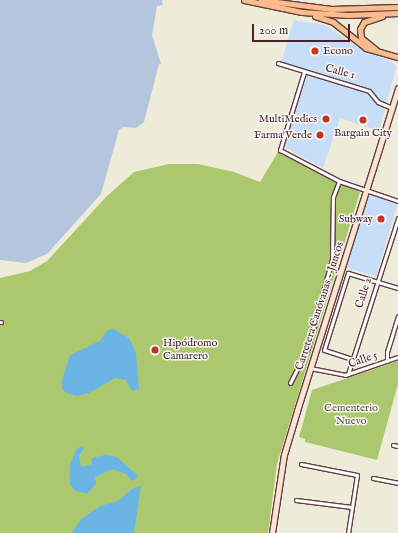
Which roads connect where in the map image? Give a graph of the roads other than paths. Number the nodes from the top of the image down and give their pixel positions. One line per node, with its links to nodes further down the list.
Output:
1 (244, 0): 4 (main road)
2 (261, 0): 3 (main road)
3 (398, 7)
4 (302, 12): 6 (main road); 7 (main road)
5 (398, 12): 6 (main road)
6 (388, 14): 7 (main road)
7 (376, 50): 8 (main road)
8 (398, 57)
9 (278, 63): 10 (street, Calle 1)
10 (304, 72): 12 (street, Calle 1); 13 (street)
11 (398, 88): 12 (main road, Carretera Canóvanas - Juncos)
12 (392, 108): 14 (main road, Carretera Canóvanas - Juncos)
13 (339, 181): 14 (street); 25 (street)
14 (366, 190): 15 (street); 23 (main road, Carretera Canóvanas - Juncos)
15 (398, 201)
16 (398, 218): 17 (street, Calle 2)
17 (377, 281): 18 (street); 21 (street, Calle 2); 21 (street)
18 (398, 288)
19 (398, 318): 22 (street)
20 (398, 357): 22 (street, Calle 5)
21 (352, 359): 24 (street, Calle 2)
22 (387, 361): 24 (street, Calle 5)
23 (310, 368): 24 (street, Calle 5); 33 (main road, Carretera Canóvanas - Juncos)
24 (348, 374)
25 (290, 383)
26 (393, 445): 27 (street)
27 (398, 446)
28 (301, 464): 32 (street)
29 (373, 478): 30 (street)
30 (398, 483)
31 (296, 500): 32 (street)
32 (352, 507): 34 (street)
33 (272, 533)
34 (348, 533)

